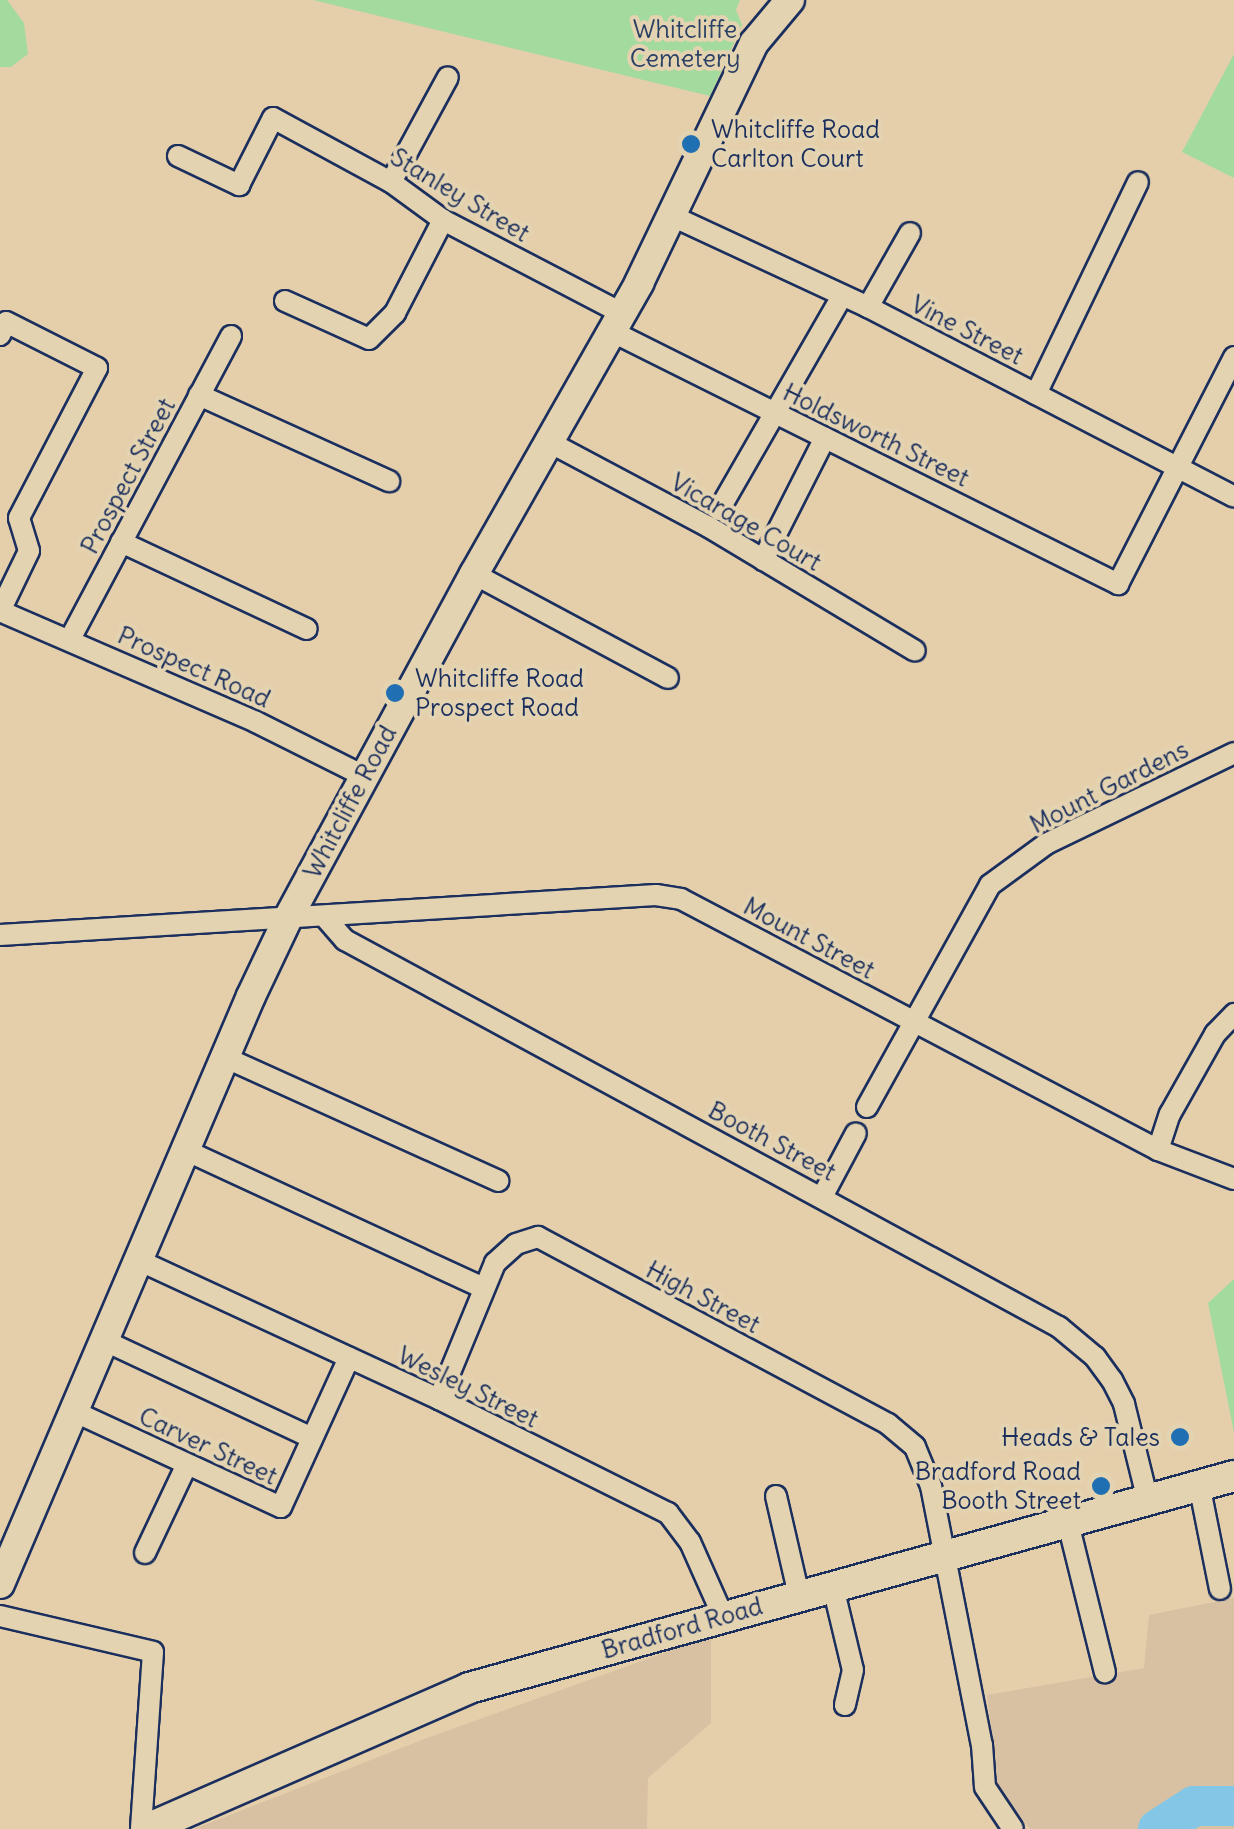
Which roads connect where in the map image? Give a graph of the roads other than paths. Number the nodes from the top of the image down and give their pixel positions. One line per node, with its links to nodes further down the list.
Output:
1 (790, 0): 6 (main road, Whitcliffe Road)
2 (448, 77): 4 (street)
3 (178, 156): 4 (street, Stanley Street)
4 (391, 182): 7 (street, Stanley Street)
5 (1138, 182): 16 (street)
6 (672, 216): 9 (street, Vine Street); 12 (main road, Whitcliffe Road)
7 (443, 220): 10 (street); 12 (street, Stanley Street)
8 (910, 233): 11 (street)
9 (842, 296): 11 (street, Vine Street); 18 (street)
10 (285, 301)
11 (868, 307): 16 (street, Vine Street)
12 (616, 322): 18 (street, Holdsworth Street); 20 (main road, Whitcliffe Road)
13 (0, 334): 28 (street)
14 (231, 336): 17 (street, Prospect Street)
15 (1234, 358): 21 (street)
16 (1036, 394): 21 (street, Vine Street)
17 (200, 396): 22 (street); 25 (street, Prospect Street)
18 (774, 413): 19 (street, Holdsworth Street); 24 (street)
19 (825, 438): 21 (street, Holdsworth Street); 26 (street)
20 (549, 442): 26 (street, Vicarage Court); 27 (main road, Whitcliffe Road)
21 (1178, 468): 23 (street, Vine Street)
22 (389, 481)
23 (1234, 497)
24 (719, 510)
25 (122, 542): 29 (street); 30 (street, Prospect Street)
26 (763, 560): 31 (street, Vicarage Court)
27 (474, 574): 32 (street); 34 (main road, Whitcliffe Road)
28 (0, 611): 30 (street, Prospect Road)
29 (307, 629)
30 (70, 639): 34 (street, Prospect Road)
31 (915, 651)
32 (668, 678)
33 (1234, 753): 39 (street, Mount Gardens)
34 (364, 776): 36 (main road, Whitcliffe Road)
35 (324, 916): 36 (street); 39 (street, Mount Street); 47 (street, Booth Street)
36 (288, 918): 37 (street); 40 (main road, Whitcliffe Road)
37 (0, 936)
38 (1234, 1014): 44 (street)
39 (914, 1021): 41 (street, Mount Gardens); 44 (street, Mount Street)
40 (224, 1057): 43 (main road, Whitcliffe Road); 46 (street)
41 (866, 1107)
42 (856, 1133): 47 (street)
43 (185, 1150): 48 (main road, Whitcliffe Road); 49 (street)
44 (1158, 1150): 45 (street, Mount Street)
45 (1234, 1179)
46 (498, 1181)
47 (822, 1196): 59 (street, Booth Street)
48 (138, 1260): 50 (main road, Whitcliffe Road); 51 (street, Wesley Street)
49 (483, 1288): 52 (street, High Street); 62 (street, High Street)
50 (103, 1340): 53 (main road, Whitcliffe Road); 54 (street)
51 (349, 1358): 52 (street, Wesley Street); 54 (street, Carver Street)
52 (438, 1399): 68 (street, Wesley Street)
53 (73, 1410): 55 (street, Carver Street); 63 (main road, Whitcliffe Road)
54 (312, 1438): 55 (street, Carver Street)
55 (187, 1464): 61 (street)
56 (1234, 1476): 57 (main road, Bradford Road)
57 (1199, 1484): 59 (main road, Bradford Road); 65 (street)
58 (776, 1496): 66 (street)
59 (1147, 1497): 60 (main road, Bradford Road)
60 (1067, 1519): 62 (main road, Bradford Road); 69 (street)
61 (145, 1553)
62 (946, 1557): 64 (main road, Bradford Road); 72 (street)
63 (0, 1584)
64 (833, 1587): 66 (main road, Bradford Road); 70 (street)
65 (1220, 1589)
66 (799, 1596): 68 (main road, Bradford Road)
67 (0, 1616): 71 (street)
68 (723, 1616): 71 (main road, Bradford Road)
69 (1105, 1672)
70 (845, 1705)
71 (144, 1829)
72 (1013, 1829)

